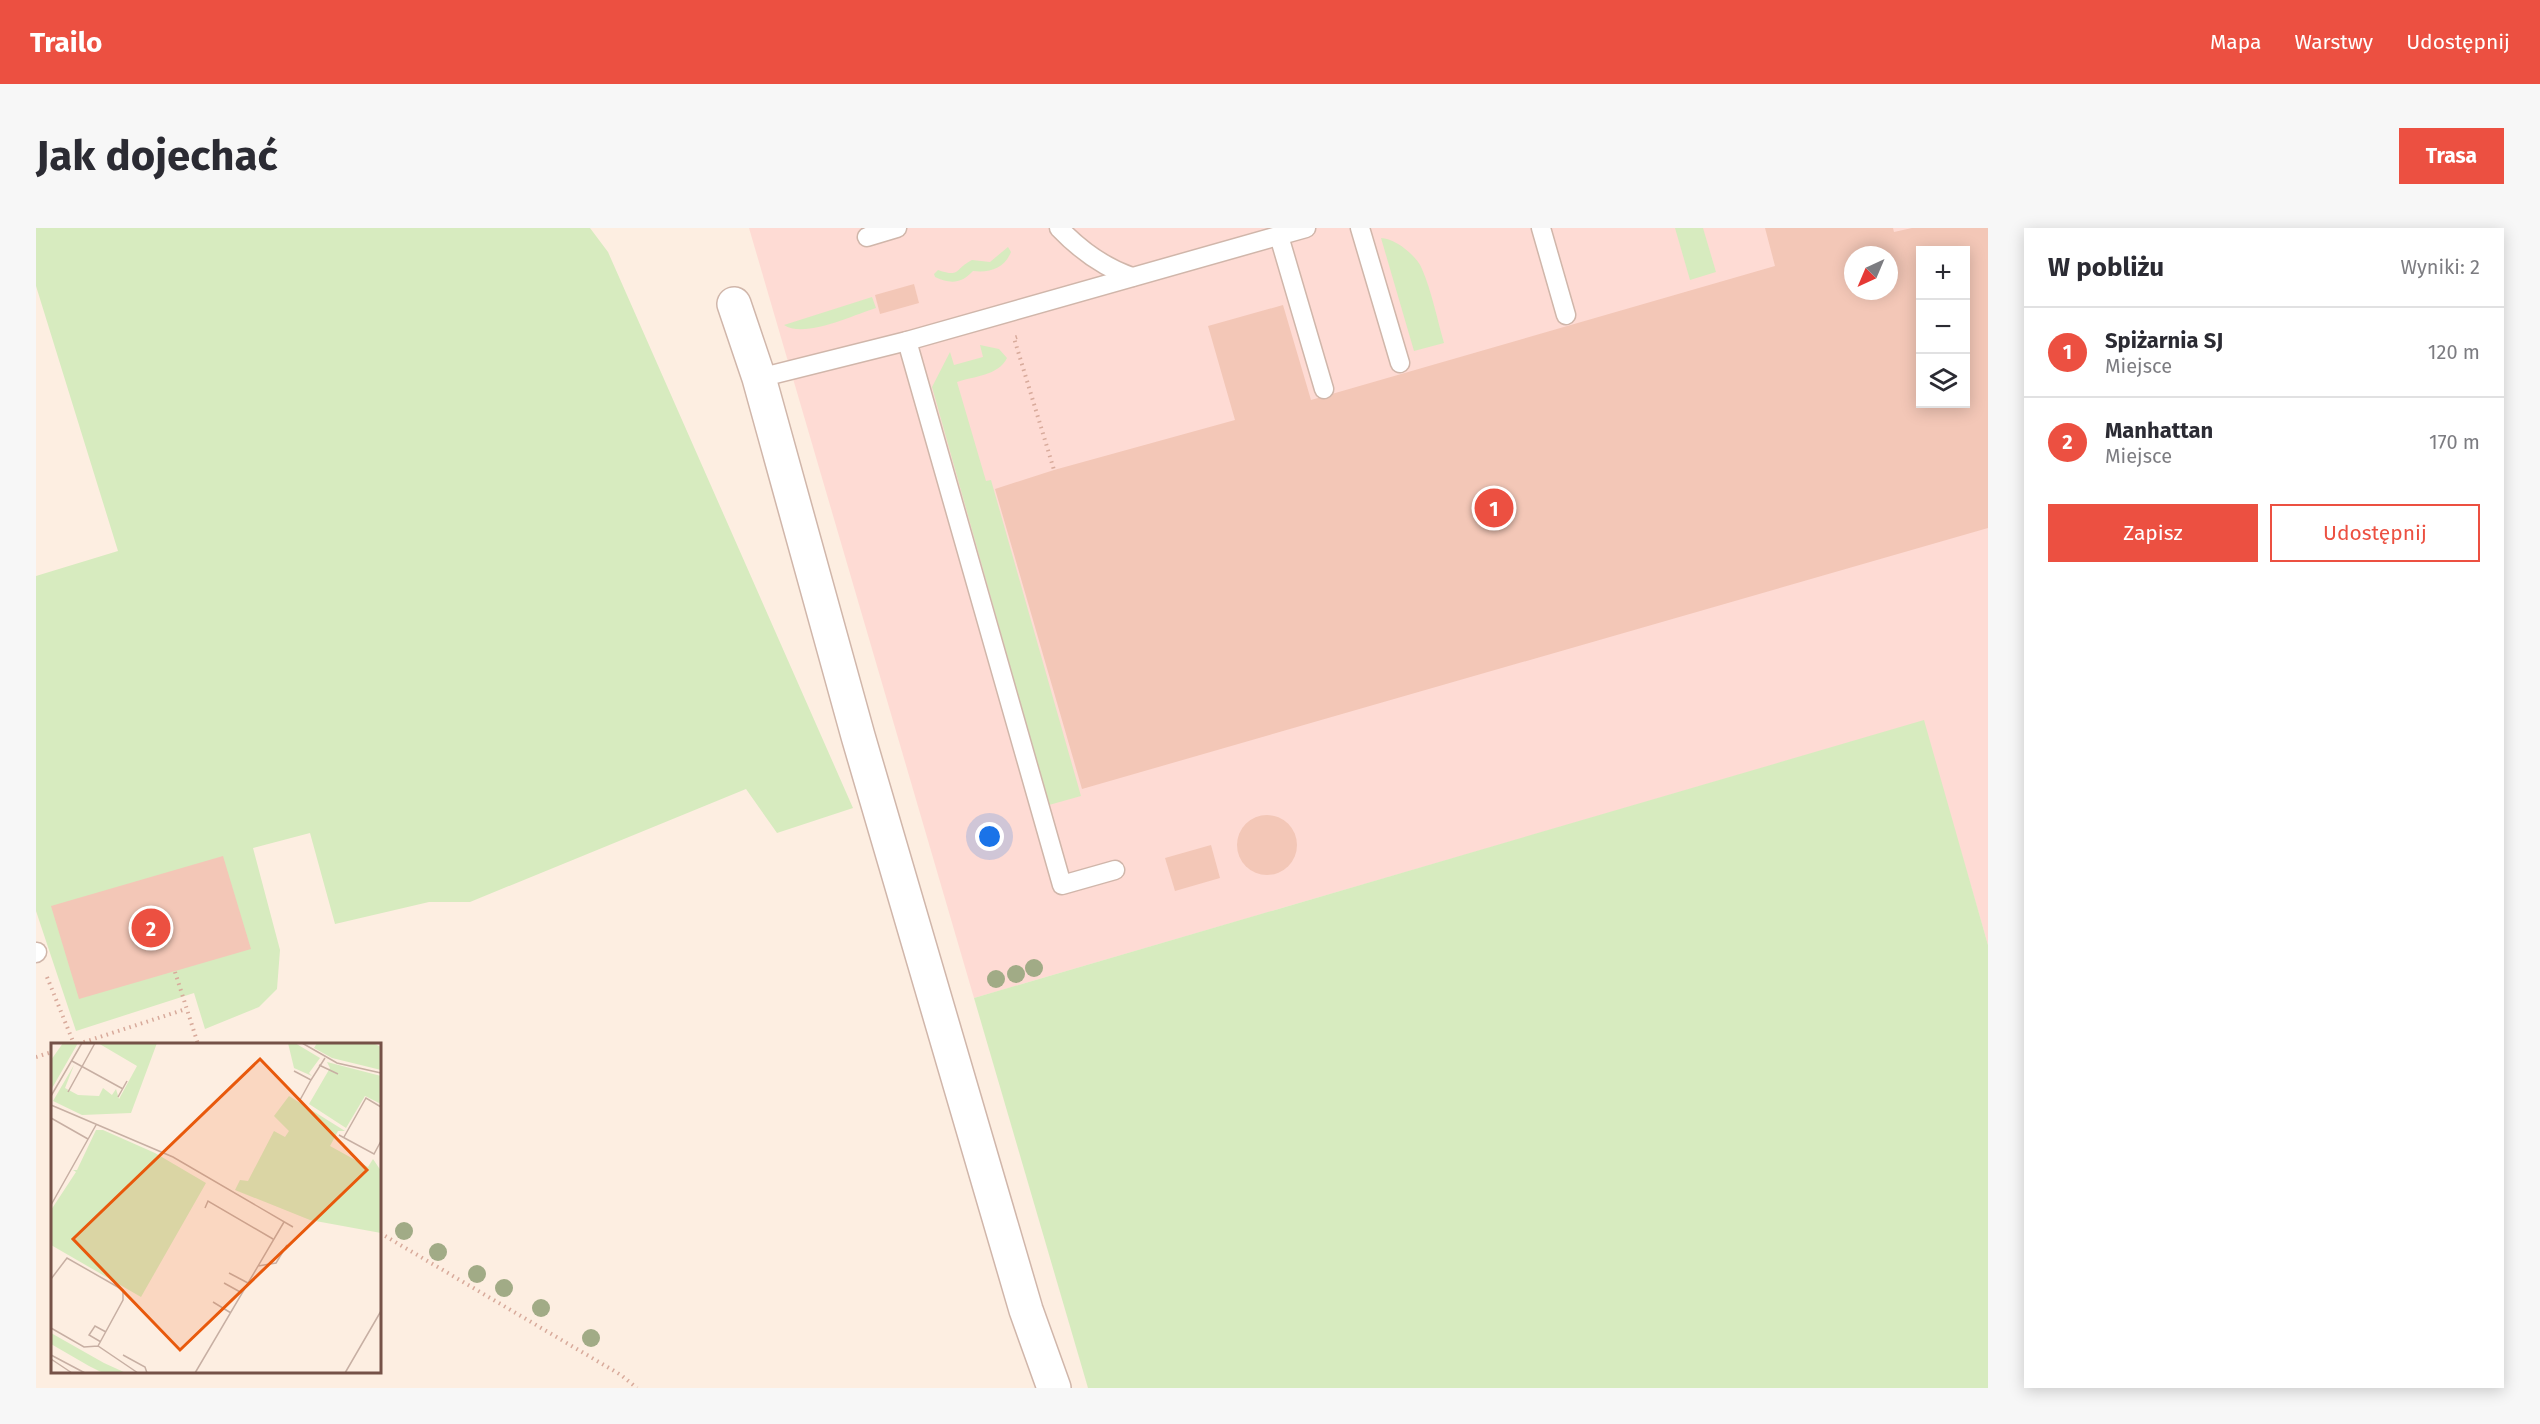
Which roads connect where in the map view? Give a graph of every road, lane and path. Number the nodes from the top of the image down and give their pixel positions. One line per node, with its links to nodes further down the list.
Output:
1 (897, 228): 7 (lane)
2 (1059, 228): 8 (lane)
3 (1306, 228): 6 (lane)
4 (1360, 228): 13 (lane)
5 (1541, 228): 10 (lane)
6 (1279, 236): 8 (lane); 15 (lane)
7 (867, 237)
8 (1132, 277): 12 (lane)
9 (734, 304): 14 (street)
10 (1566, 315)
11 (1025, 335): 16 (path)
12 (907, 341): 14 (lane); 17 (lane)
13 (1400, 363)
14 (759, 378): 28 (street)
15 (1324, 389)
16 (1054, 470)
17 (1115, 870)
18 (37, 953): 21 (path)
19 (175, 972): 20 (path)
20 (186, 1009): 22 (path); 23 (path)
21 (76, 1043)
22 (79, 1043)
23 (198, 1043)
24 (51, 1052): 25 (path)
25 (36, 1057)
26 (381, 1234): 27 (path)
27 (637, 1388)
28 (1054, 1388)

